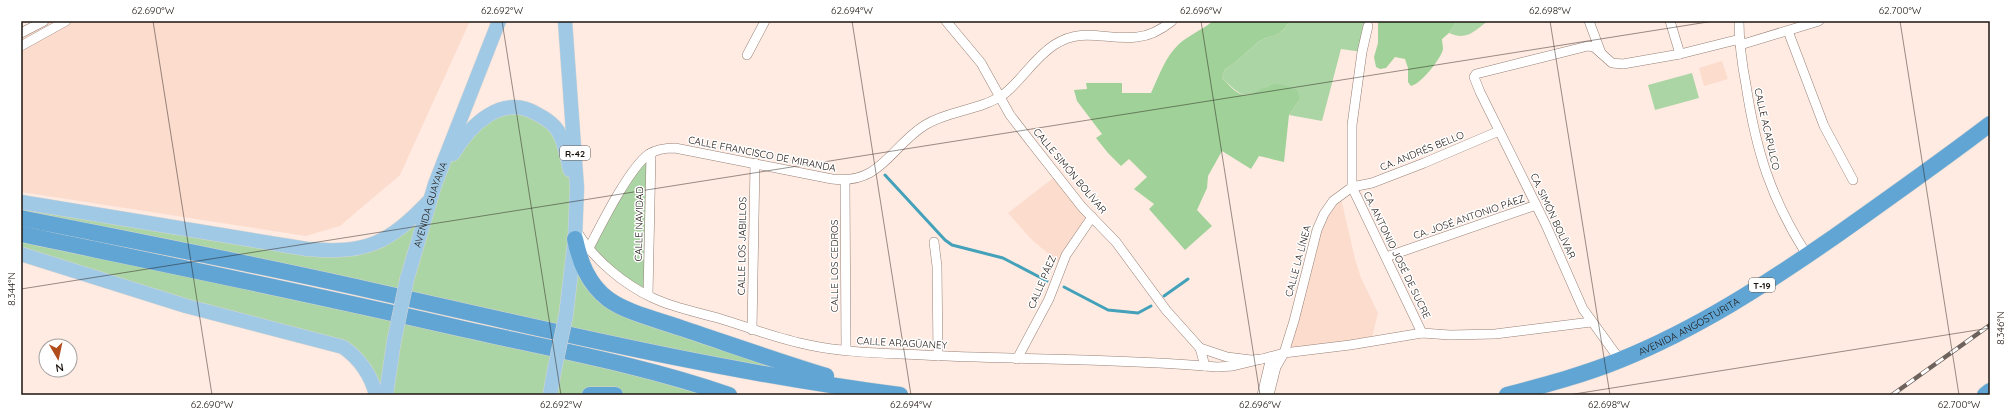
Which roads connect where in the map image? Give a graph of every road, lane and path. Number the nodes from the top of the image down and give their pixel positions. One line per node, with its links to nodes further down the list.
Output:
1 (44, 21): 14 (street)
2 (66, 21): 16 (street)
3 (499, 21): 27 (main road, AVENIDA GUAYANA)
4 (565, 21): 35 (main road, R-42)
5 (765, 21): 19 (street)
6 (946, 21): 20 (street, CALLE SIMÓN BOLÍVAR)
7 (1172, 21): 20 (street, CALLE FRANCISCO DE MIRANDA)
8 (1589, 21): 17 (street)
9 (1670, 21): 18 (street)
10 (1739, 21): 15 (street, CALLE ACAPULCO)
11 (1819, 21): 13 (street)
12 (1368, 26): 28 (street)
13 (1788, 31): 15 (street); 25 (street)
14 (21, 33)
15 (1740, 42): 18 (street); 39 (street, CALLE ACAPULCO)
16 (21, 46)
17 (1602, 53): 18 (street); 22 (street, CA. SIMÓN BOLÍVAR)
18 (1680, 54)
19 (747, 55)
20 (1000, 96): 26 (street, CALLE FRANCISCO DE MIRANDA); 32 (street, CALLE SIMÓN BOLÍVAR)
21 (1990, 124): 39 (highway, AVENIDA ANGOSTURITA / T-19)
22 (1499, 131): 28 (street, CA. ANDRÉS BELLO); 31 (street, CA. SIMÓN BOLÍVAR)
23 (651, 153): 24 (street, CALLE FRANCISCO DE MIRANDA); 37 (street, CALLE FRANCISCO DE MIRANDA); 41 (street, CALLE NAVIDAD)
24 (755, 163): 26 (street, CALLE FRANCISCO DE MIRANDA); 43 (street, CALLE LOS JABILLOS)
25 (1853, 180)
26 (845, 181): 46 (street, CALLE LOS CEDROS)
27 (435, 184): 29 (main road, AVENIDA GUAYANA); 35 (main road)
28 (1352, 187): 40 (street, CA. ANTONIO JOSÉ DE SUCRE); 47 (street, CALLE LA LÍNEA)
29 (430, 200): 30 (main road); 56 (main road, AVENIDA GUAYANA, bridge)
30 (21, 202)
31 (1536, 205): 40 (street, CA. JOSÉ ANTONIO PÁEZ); 42 (street, CA. SIMÓN BOLÍVAR)
32 (1092, 217): 45 (street, CALLE SIMÓN BOLÍVAR); 50 (street, CALLE PÁEZ)
33 (21, 218): 54 (highway)
34 (21, 234): 60 (highway)
35 (575, 234): 37 (street, CALLE ARAGÜANEY); 54 (highway); 57 (main road, R-42, bridge)
36 (934, 242): 48 (street)
37 (589, 248): 41 (street, CALLE ARAGÜANEY)
38 (21, 254): 55 (main road)
39 (1807, 255): 51 (highway, AVENIDA ANGOSTURITA / T-19)
40 (1386, 258): 44 (street, CA. ANTONIO JOSÉ DE SUCRE)
41 (648, 295): 43 (street, CALLE ARAGÜANEY)
42 (1591, 322): 44 (street); 51 (street, CA. SIMÓN BOLÍVAR)
43 (752, 330): 46 (street, CALLE ARAGÜANEY)
44 (1422, 333): 47 (street)
45 (1200, 348): 49 (street); 52 (street)
46 (846, 350): 48 (street, CALLE ARAGÜANEY)
47 (1284, 353): 49 (street); 63 (street, CALLE LA LÍNEA)
48 (938, 356): 50 (street, CALLE ARAGÜANEY)
49 (1266, 358): 52 (street, CALLE ARAGÜANEY); 62 (street)
50 (1017, 359): 52 (street, CALLE ARAGÜANEY)
51 (1620, 360): 64 (highway, AVENIDA ANGOSTURITA / T-19)
52 (1205, 366)
53 (1990, 391): 65 (highway)
54 (879, 392): 61 (highway)
55 (376, 395)
56 (386, 395)
57 (550, 395)
58 (590, 395): 59 (highway)
59 (615, 395)
60 (728, 395)
61 (900, 395)
62 (1262, 395)
63 (1269, 395)
64 (1507, 395)
65 (1985, 395)

